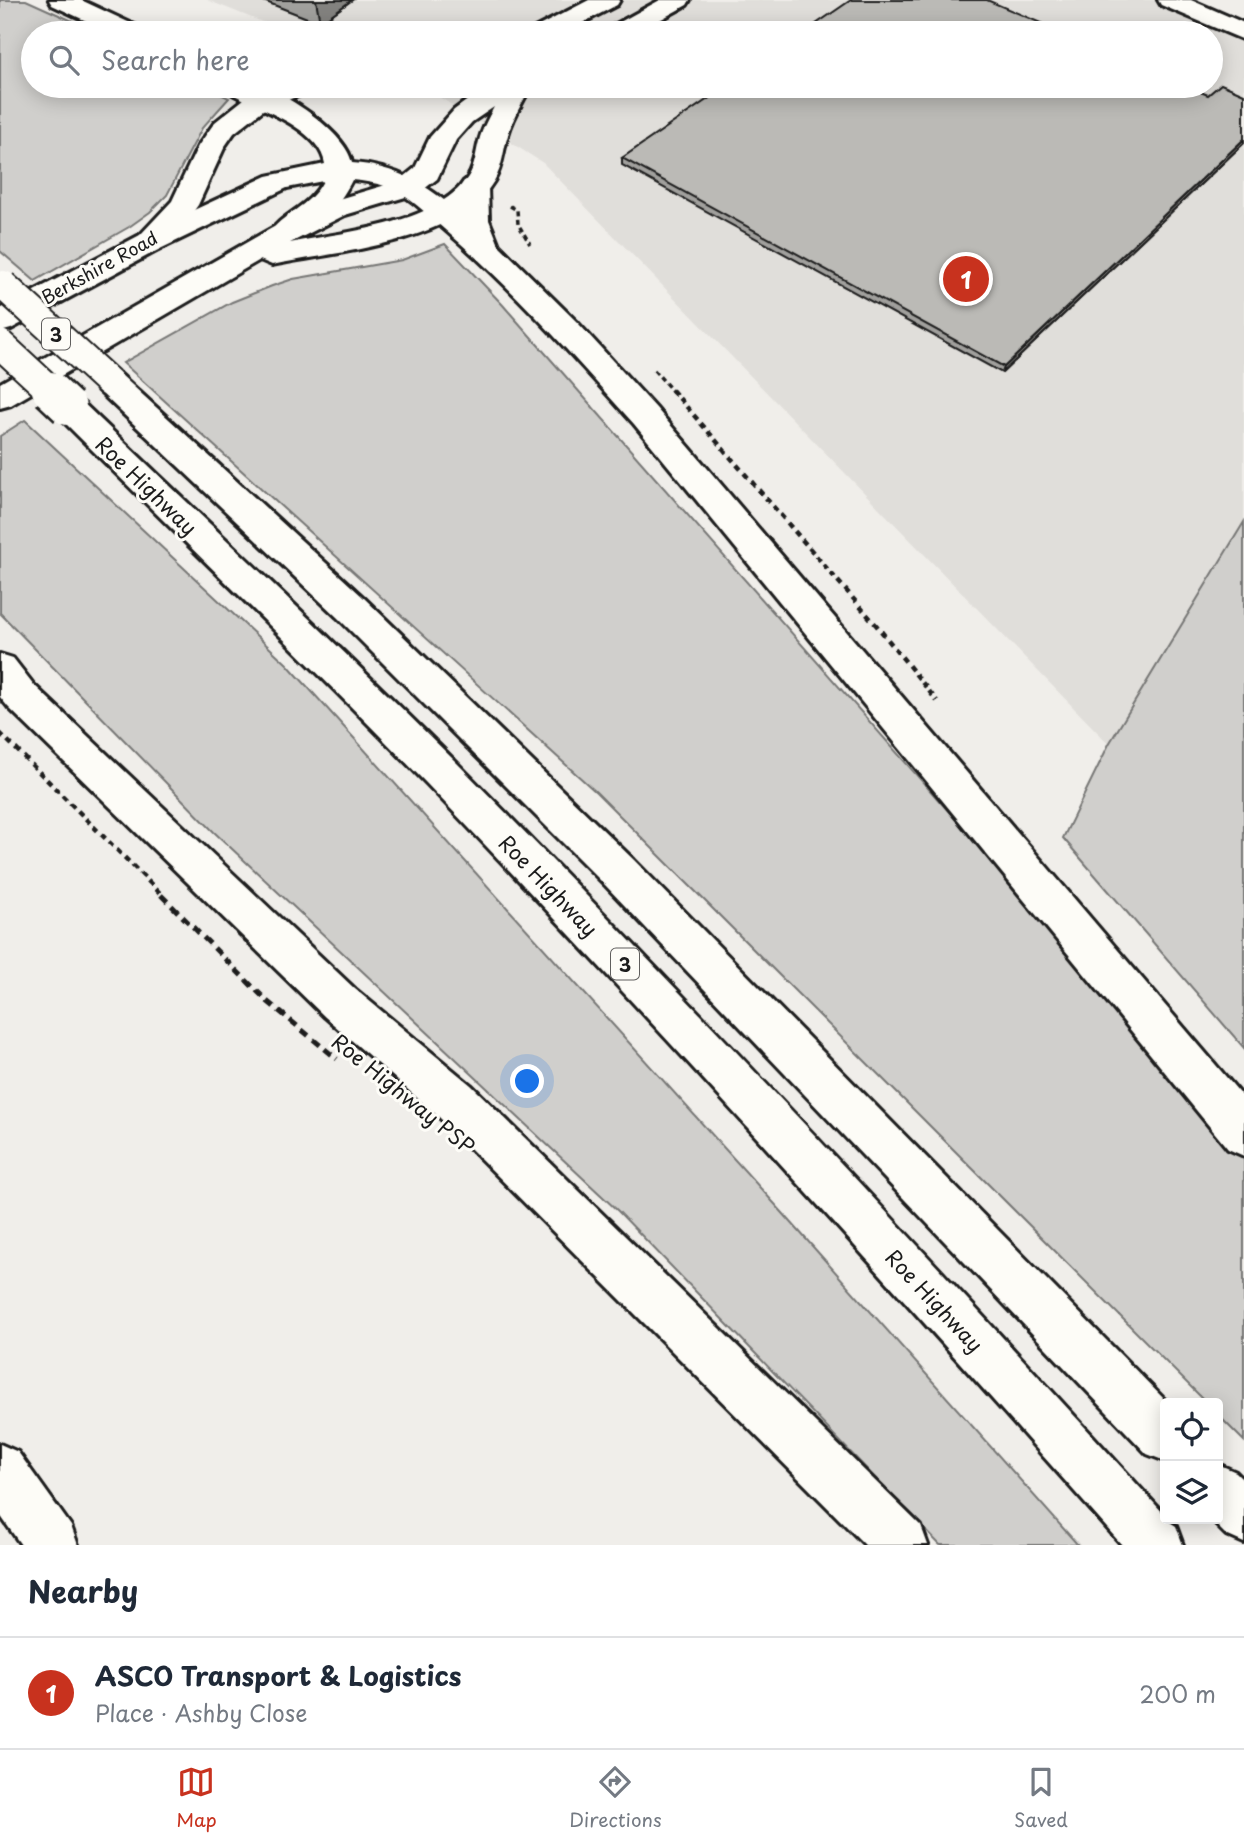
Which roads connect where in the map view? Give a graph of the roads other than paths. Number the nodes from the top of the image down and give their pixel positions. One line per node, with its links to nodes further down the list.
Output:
1 (61, 0): 5 (main road)
2 (608, 0): 7 (main road)
3 (678, 0): 8 (main road)
4 (1170, 0): 9 (main road)
5 (106, 20): 6 (main road)
6 (110, 21)
7 (567, 21)
8 (640, 21)
9 (1219, 21)
10 (1223, 23): 11 (main road)
11 (1244, 32)
12 (265, 98): 15 (main road, Berkshire Road)
13 (490, 98): 17 (main road)
14 (510, 98): 18 (main road)
15 (262, 99): 16 (main road); 21 (main road, Berkshire Road)
16 (341, 171): 17 (main road); 20 (main road); 21 (main road)
17 (409, 187): 19 (main road); 20 (main road)
18 (474, 187): 19 (main road); 22 (main road)
19 (441, 212): 22 (main road); 23 (main road)
20 (282, 235): 23 (main road)
21 (150, 242): 25 (main road, Berkshire Road)
22 (489, 252): 29 (main road)
23 (210, 275): 27 (main road)
24 (2, 284): 30 (main road, 3, bridge)
25 (0, 322)
26 (0, 344): 36 (main road, Roe Highway / 3, bridge)
27 (0, 397)
28 (5, 695): 35 (main road)
29 (1244, 1133)
30 (1160, 1431)
31 (0, 1470): 34 (main road)
32 (1223, 1495): 33 (main road)
33 (1244, 1517)
34 (52, 1545)
35 (902, 1545)
36 (1157, 1545)

